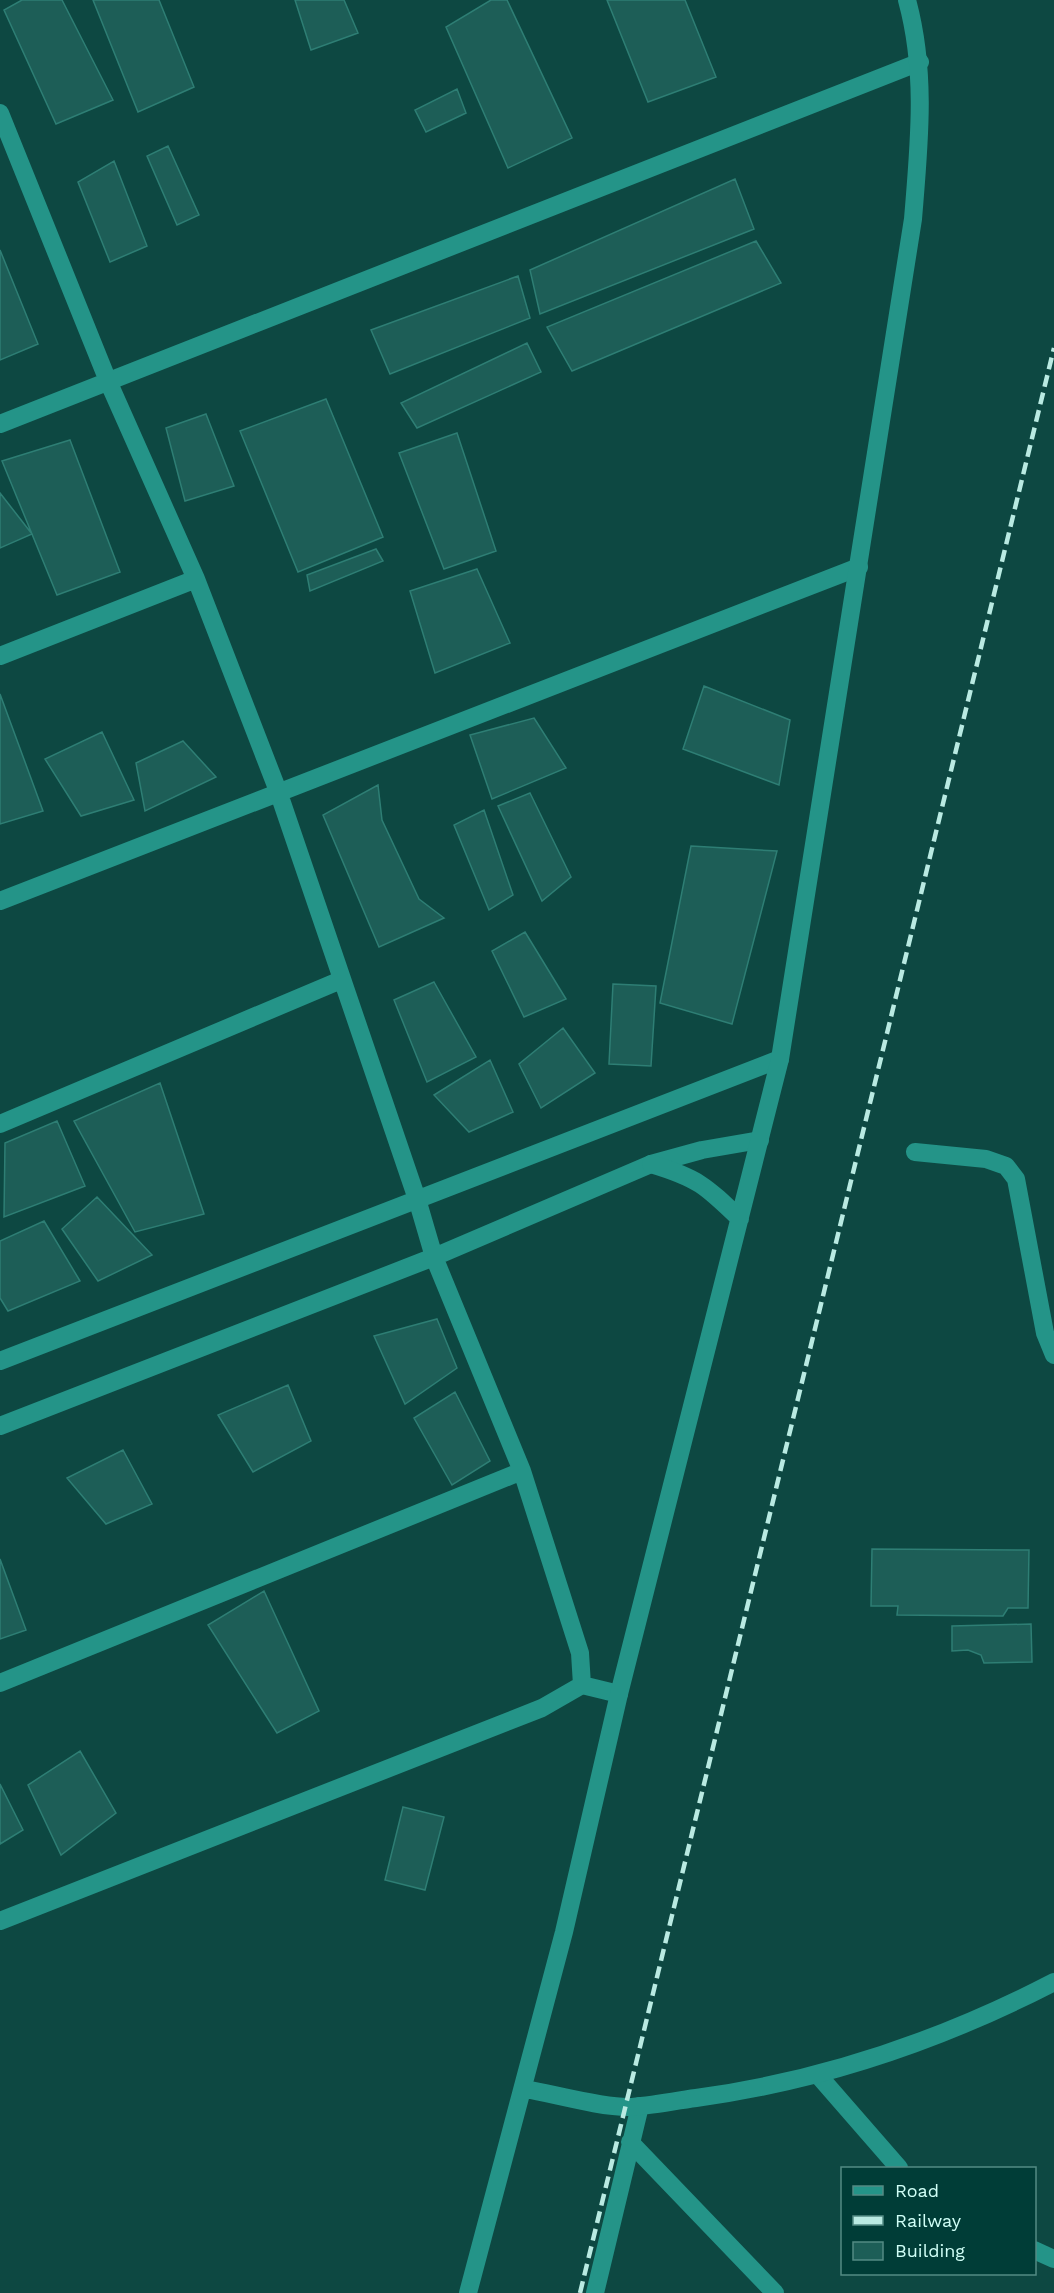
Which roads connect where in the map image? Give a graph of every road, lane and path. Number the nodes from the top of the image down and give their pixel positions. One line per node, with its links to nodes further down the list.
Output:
1 (907, 0): 2 (street)
2 (920, 62): 4 (street); 6 (street)
3 (0, 113): 4 (street)
4 (108, 381): 5 (street); 7 (street)
5 (0, 424)
6 (859, 567): 9 (street); 12 (street)
7 (196, 579): 8 (street); 9 (street)
8 (0, 656)
9 (278, 791): 10 (street); 11 (street)
10 (0, 901)
11 (341, 980): 13 (street); 17 (street)
12 (780, 1059): 14 (street); 17 (street)
13 (0, 1125)
14 (760, 1140): 16 (street); 18 (street)
15 (915, 1152): 20 (street)
16 (651, 1164): 18 (street); 19 (street)
17 (417, 1199): 19 (street); 21 (street)
18 (740, 1219): 26 (street)
19 (434, 1257): 22 (street); 23 (street)
20 (1054, 1355)
21 (0, 1361)
22 (0, 1426)
23 (522, 1471): 24 (street); 25 (street)
24 (0, 1683)
25 (582, 1685): 26 (street); 27 (street)
26 (619, 1694): 30 (street)
27 (0, 1922)
28 (1054, 1982): 29 (street)
29 (818, 2075): 31 (street); 33 (street)
30 (525, 2089): 31 (street); 36 (street)
31 (640, 2106): 32 (street)
32 (630, 2142): 37 (street); 38 (street)
33 (897, 2167)
34 (1036, 2250): 35 (street)
35 (1054, 2259)
36 (468, 2293)
37 (595, 2293)
38 (775, 2293)

